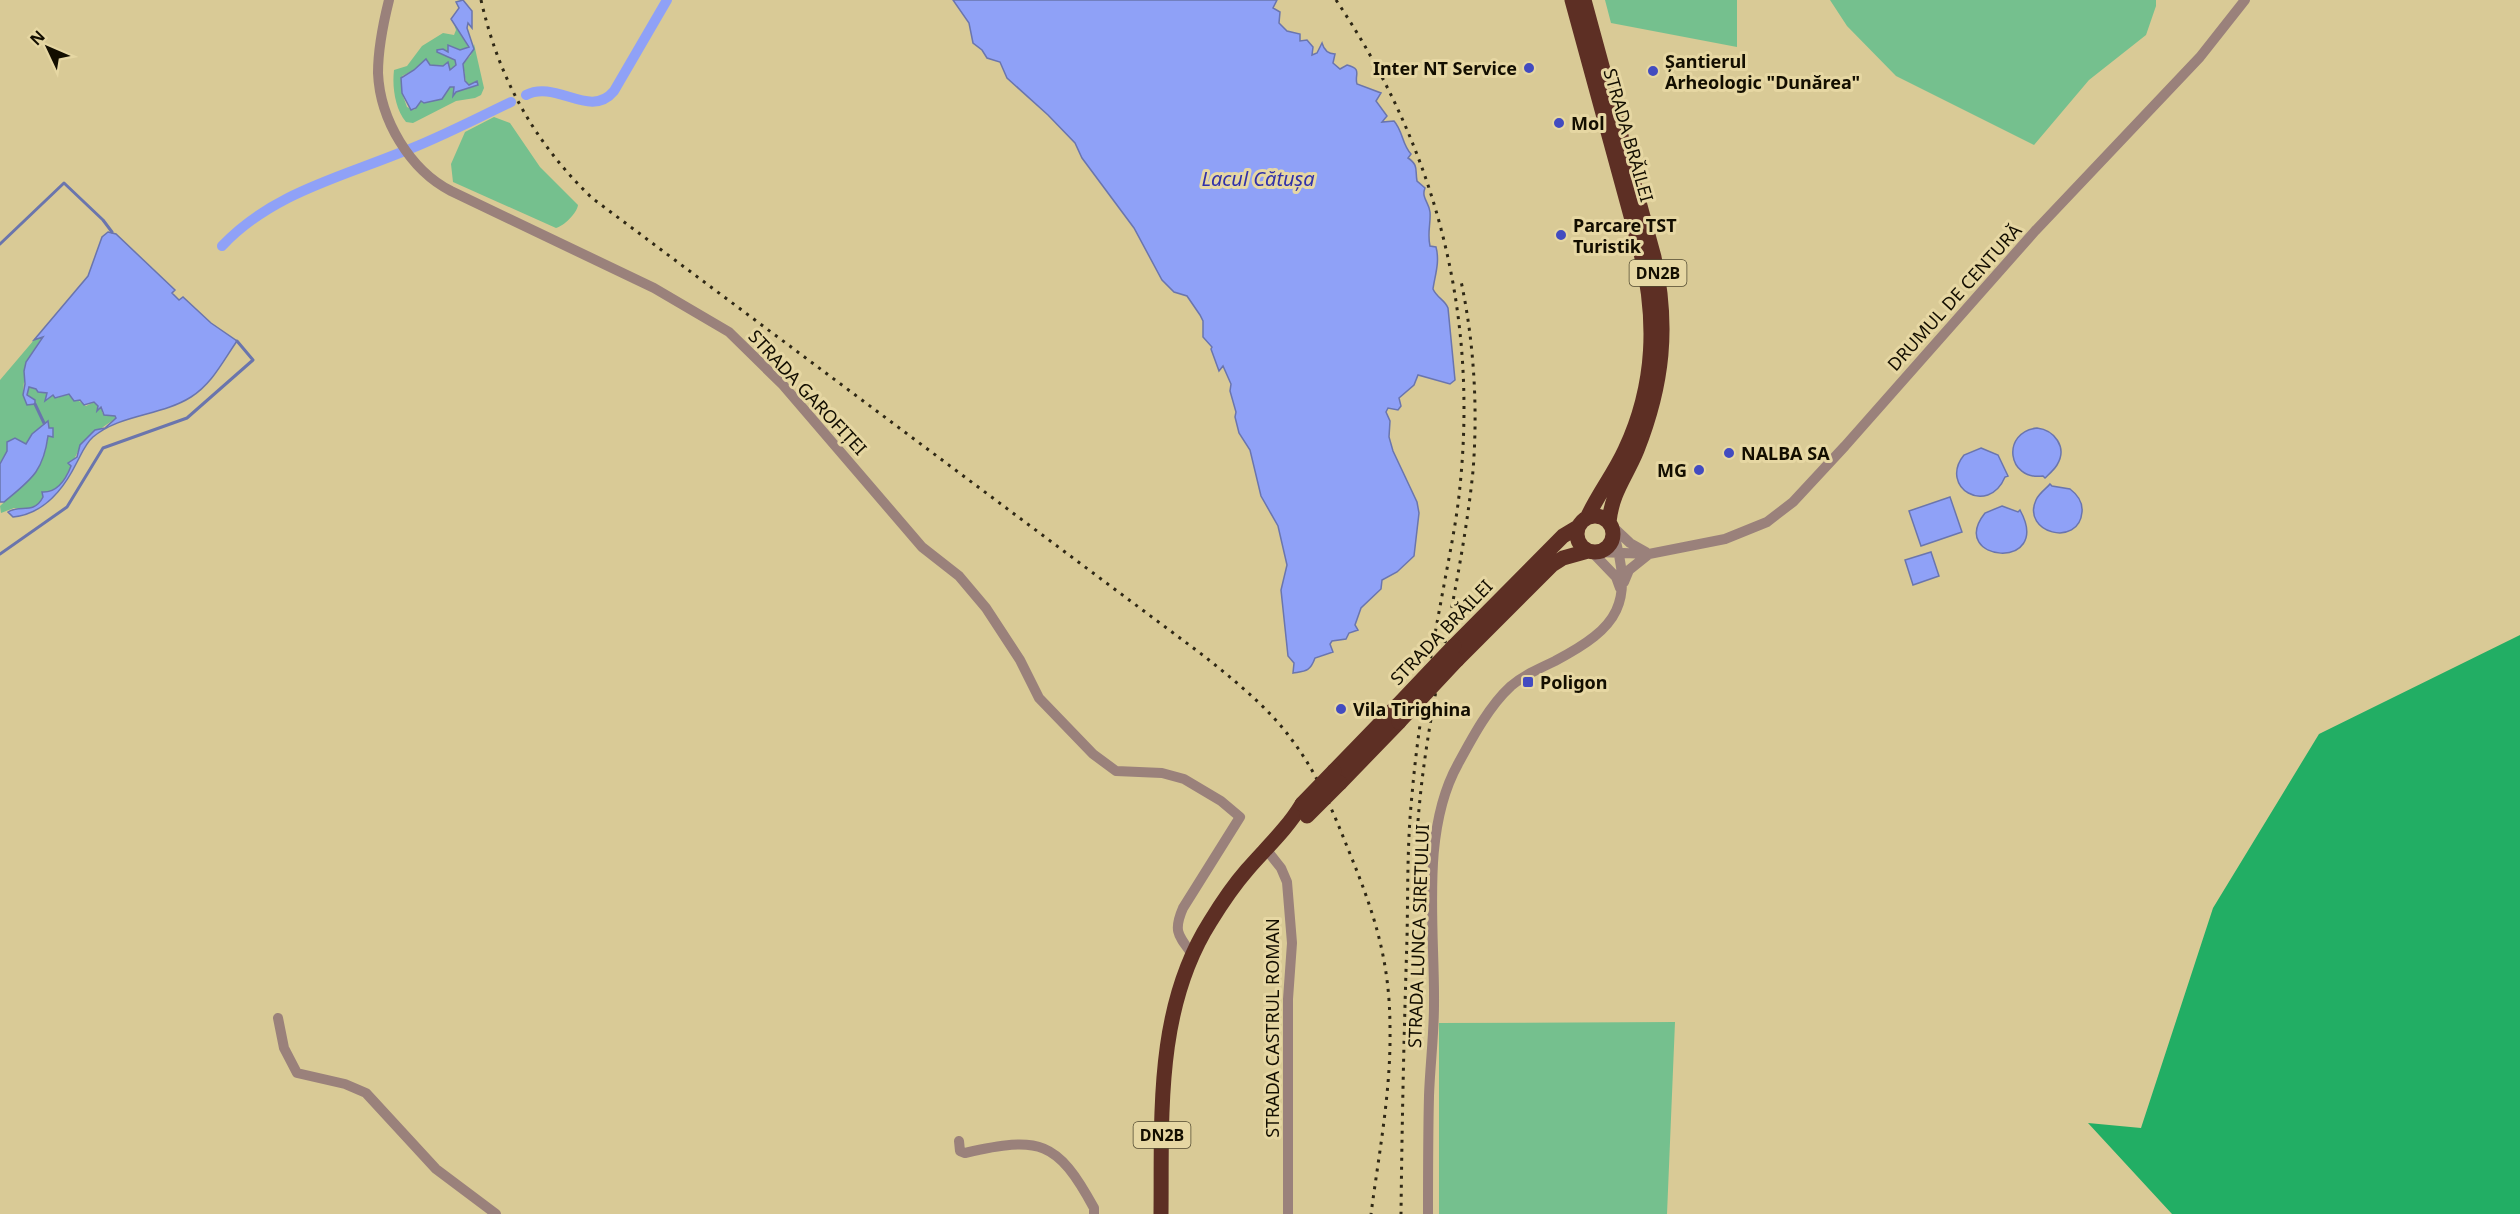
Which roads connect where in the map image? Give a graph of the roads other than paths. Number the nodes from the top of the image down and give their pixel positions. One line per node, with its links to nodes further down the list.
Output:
1 (389, 0): 14 (street, STRADA GAROFIȚEI)
2 (1572, 0): 5 (highway, STRADA BRĂILEI / DN2B)
3 (1584, 0): 6 (highway, STRADA BRĂILEI / DN2B)
4 (2245, 0): 9 (street, DRUMUL DE CENTURĂ)
5 (1582, 522): 6 (highway); 7 (highway); 11 (highway, STRADA BRĂILEI / DN2B)
6 (1611, 526): 7 (highway, DN2B); 8 (street, STRADA LUNCA SIRETULUI); 9 (street)
7 (1592, 551): 8 (street, DRUMUL DE CENTURĂ); 10 (street); 11 (highway, STRADA BRĂILEI / DN2B)
8 (1620, 554): 9 (street, DRUMUL DE CENTURĂ); 10 (street, STRADA LUNCA SIRETULUI)
9 (1649, 554): 10 (street)
10 (1622, 594): 21 (street, STRADA LUNCA SIRETULUI)
11 (1456, 653): 12 (highway, STRADA BRĂILEI / DN2B, bridge); 12 (highway, STRADA BRĂILEI / DN2B, bridge)
12 (1337, 777): 13 (highway, STRADA BRĂILEI / DN2B, bridge)
13 (1266, 849): 14 (highway, STRADA BRĂILEI / DN2B); 20 (street, STRADA CASTRUL ROMAN)
14 (1192, 954): 19 (highway, STRADA BRĂILEI / DN2B)
15 (278, 1018): 17 (street)
16 (959, 1141): 18 (street)
17 (496, 1214)
18 (1094, 1214)
19 (1161, 1214)
20 (1288, 1214)
21 (1428, 1214)

